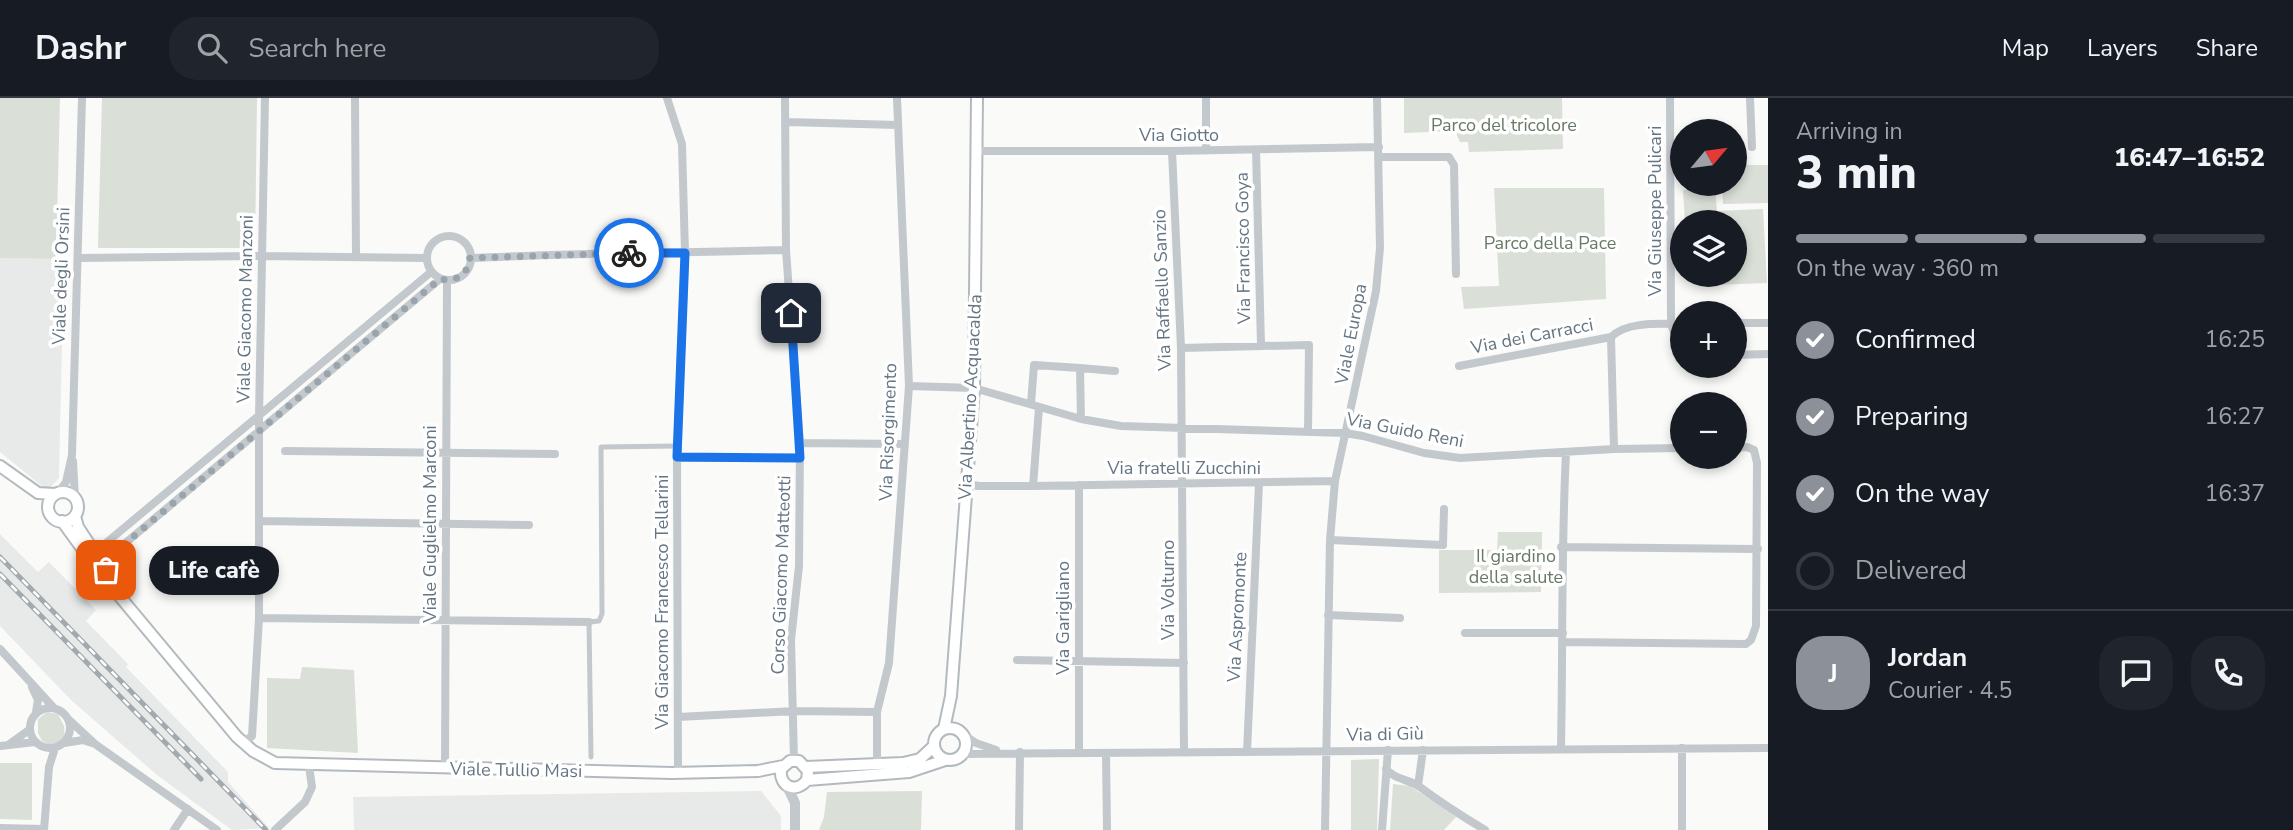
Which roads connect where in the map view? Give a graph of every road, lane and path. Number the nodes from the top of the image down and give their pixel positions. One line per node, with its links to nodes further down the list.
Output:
1 (82, 98): 24 (street, Viale degli Orsini)
2 (265, 98): 22 (street, Viale Giacomo Manzoni)
3 (355, 98): 23 (street)
4 (667, 98): 21 (street, Via Giacomo Francesco Tellarini)
5 (785, 98): 12 (street, Corso Giacomo Matteotti)
6 (897, 98): 13 (street, Via Risorgimento)
7 (977, 98): 16 (main road, Via Albertino Acquacalda)
8 (1206, 98): 18 (street)
9 (1377, 98): 19 (street, Viale Europa)
10 (1670, 98): 30 (street, Via Giuseppe Pulicari)
11 (1750, 98): 14 (street)
12 (786, 122): 13 (street); 20 (street, Corso Giacomo Matteotti)
13 (898, 125): 42 (street, Via Risorgimento)
14 (1752, 147)
15 (1256, 150): 18 (street, Via Giotto); 19 (street, Via Giotto); 35 (street, Via Francisco Goya)
16 (978, 151): 17 (street, Via Giotto); 43 (main road, Via Albertino Acquacalda)
17 (1172, 151): 18 (street, Via Giotto); 36 (street, Via Raffaello Sanzio)
18 (1206, 151)
19 (1379, 152): 28 (street, Via Giotto); 50 (street, Viale Europa)
20 (786, 250): 21 (street); 51 (street, Corso Giacomo Matteotti)
21 (685, 253): 26 (street); 53 (street, Via Giacomo Francesco Tellarini)
22 (261, 256): 23 (street); 24 (street); 45 (street, Viale Giacomo Manzoni)
23 (356, 257): 25 (street)
24 (78, 258): 60 (street, Viale degli Orsini)
25 (427, 258): 26 (street); 27 (street)
26 (470, 258): 29 (street)
27 (431, 272): 29 (street); 45 (street)
28 (1457, 274)
29 (443, 279): 49 (street); 58 (street, Viale Guglielmo Marconi)
30 (1671, 301)
31 (1747, 323): 32 (street)
32 (1768, 323)
33 (1670, 324): 34 (street, Via dei Carracci)
34 (1611, 337): 39 (street, Via dei Carracci); 56 (street, Via dei Carracci)
35 (1261, 345): 36 (street); 48 (street)
36 (1181, 348): 47 (street, Via Raffaello Sanzio)
37 (1768, 354): 38 (street)
38 (1747, 355)
39 (1459, 366)
40 (1080, 368): 41 (street); 44 (street); 46 (street)
41 (1115, 372)
42 (909, 386): 43 (street, Via Guido Reni); 52 (street, Via Risorgimento)
43 (974, 388): 44 (street, Via Guido Reni); 68 (main road, Via Albertino Acquacalda)
44 (1035, 406): 46 (street, Via Guido Reni); 71 (street)
45 (259, 416): 49 (street, Viale Giacomo Manzoni); 84 (street)
46 (1081, 419): 47 (street, Via Guido Reni)
47 (1182, 428): 48 (street, Via Guido Reni); 67 (street, Via Volturno)
48 (1308, 431): 50 (street, Via Guido Reni)
49 (259, 433): 77 (street, Viale Giacomo Manzoni); 84 (street)
50 (1345, 433): 59 (street, Via Guido Reni); 66 (street, Viale Europa)
51 (800, 443): 52 (street); 63 (street, Corso Giacomo Matteotti)
52 (903, 444): 101 (street, Via Risorgimento)
53 (677, 446): 62 (street, Via Giacomo Francesco Tellarini); 89 (street)
54 (1747, 447): 83 (street)
55 (1670, 448): 56 (street, Via Guido Reni)
56 (1614, 449): 59 (street, Via Guido Reni)
57 (285, 451): 58 (street)
58 (446, 452): 61 (street); 79 (street, Viale Guglielmo Marconi)
59 (1566, 453): 82 (street)
60 (72, 454): 72 (street, Viale degli Orsini); 73 (street, Viale degli Orsini)
61 (555, 454)
62 (677, 457): 63 (street); 102 (street, Via Giacomo Francesco Tellarini)
63 (800, 458): 99 (street, Corso Giacomo Matteotti)
64 (0, 466): 65 (main road)
65 (13, 477): 72 (main road); 75 (main road)
66 (1335, 481): 69 (street, Via fratelli Zucchini); 81 (street, Viale Europa)
67 (1183, 482): 69 (street, Via fratelli Zucchini); 70 (street, Via fratelli Zucchini); 95 (street, Via Volturno)
68 (966, 483): 71 (street, Via fratelli Zucchini); 97 (main road, Via Albertino Acquacalda)
69 (1259, 483): 124 (street, Via Aspromonte)
70 (1079, 485): 71 (street, Via fratelli Zucchini); 94 (street, Via Garigliano)
71 (1033, 486)
72 (57, 493): 73 (main road); 75 (main road)
73 (75, 498): 76 (main road)
74 (1444, 509): 81 (street)
75 (48, 511): 78 (main road)
76 (75, 516): 78 (main road); 84 (main road)
77 (259, 521): 79 (street); 86 (street, Viale Giacomo Manzoni)
78 (62, 522): 84 (main road)
79 (446, 524): 80 (street); 88 (street, Viale Guglielmo Marconi)
80 (529, 525)
81 (1330, 540): 85 (street, Viale Europa)
82 (1562, 547): 83 (street); 91 (street)
83 (1758, 549): 91 (street)
84 (97, 561): 109 (main road)
85 (1328, 615): 87 (street); 125 (street, Viale Europa)
86 (259, 618): 88 (street); 109 (street, Viale Giacomo Manzoni)
87 (1399, 618)
88 (445, 620): 89 (street); 136 (street, Viale Guglielmo Marconi)
89 (589, 622): 128 (street)
90 (1465, 634): 91 (street)
91 (1563, 637): 115 (street)
92 (0, 649): 96 (street)
93 (1017, 660): 94 (street)
94 (1079, 661): 95 (street); 122 (street, Via Garigliano)
95 (1184, 663): 123 (street, Via Volturno)
96 (30, 681): 98 (street); 100 (street)
97 (951, 696): 104 (main road, Via Albertino Acquacalda); 106 (main road, Via Albertino Acquacalda)
98 (54, 708): 100 (street); 103 (street)
99 (794, 711): 101 (street); 102 (street); 129 (street, Corso Giacomo Matteotti)
100 (36, 712): 105 (street)
101 (877, 712): 131 (street, Via Risorgimento)
102 (678, 717): 139 (street, Via Giacomo Francesco Tellarini)
103 (68, 719): 108 (street); 110 (street)
104 (944, 729): 106 (main road); 112 (main road)
105 (29, 730): 107 (street); 111 (street)
106 (961, 733): 120 (street, Via di Giù); 127 (main road)
107 (35, 742): 111 (street); 113 (street)
108 (64, 743): 110 (street); 114 (street)
109 (243, 743): 132 (main road, Viale Tullio Masi)
110 (95, 744): 144 (street)
111 (3, 746)
112 (934, 746): 130 (main road); 131 (main road)
113 (43, 748): 114 (street); 134 (street)
114 (55, 748): 134 (street)
115 (1561, 748): 116 (street, Via di Giù); 119 (street, Via di Giù)
116 (1682, 748): 117 (street, Via di Giù); 156 (street)
117 (1768, 748)
118 (1388, 750): 119 (street, Via di Giù); 125 (street, Via di Giù); 137 (street)
119 (1423, 750): 142 (street)
120 (1002, 752): 121 (street, Via di Giù); 127 (street, Via di Giù)
121 (1020, 752): 122 (street, Via di Giù); 151 (street)
122 (1079, 752): 126 (street, Via di Giù)
123 (1184, 752): 124 (street, Via di Giù); 126 (street, Via di Giù)
124 (1247, 752): 125 (street, Via di Giù)
125 (1327, 752): 153 (street, Viale Europa)
126 (1106, 753): 152 (street)
127 (964, 754): 130 (main road, Viale Tullio Masi)
128 (591, 757)
129 (794, 760): 133 (main road, Viale Tullio Masi); 135 (main road)
130 (945, 760): 140 (main road, Viale Tullio Masi)
131 (877, 765): 135 (main road)
132 (309, 766): 136 (main road, Viale Tullio Masi); 149 (street)
133 (783, 766): 138 (main road, Viale Tullio Masi); 141 (main road)
134 (49, 767): 146 (street)
135 (806, 767): 140 (main road)
136 (445, 768): 139 (main road, Viale Tullio Masi)
137 (1386, 769): 142 (street); 154 (street)
138 (758, 771): 139 (main road, Viale Tullio Masi); 141 (main road, Viale Tullio Masi)
139 (678, 773)
140 (804, 783): 141 (main road, Viale Tullio Masi); 143 (street)
141 (784, 784): 143 (street)
142 (1418, 786): 155 (street)
143 (795, 803): 150 (street)
144 (188, 809): 147 (street); 148 (street)
145 (0, 828): 146 (street)
146 (44, 829)
147 (174, 830)
148 (217, 830)
149 (275, 830)
150 (795, 830)
151 (1019, 830)
152 (1107, 830)
153 (1325, 830)
154 (1382, 830)
155 (1485, 830)
156 (1682, 830)

